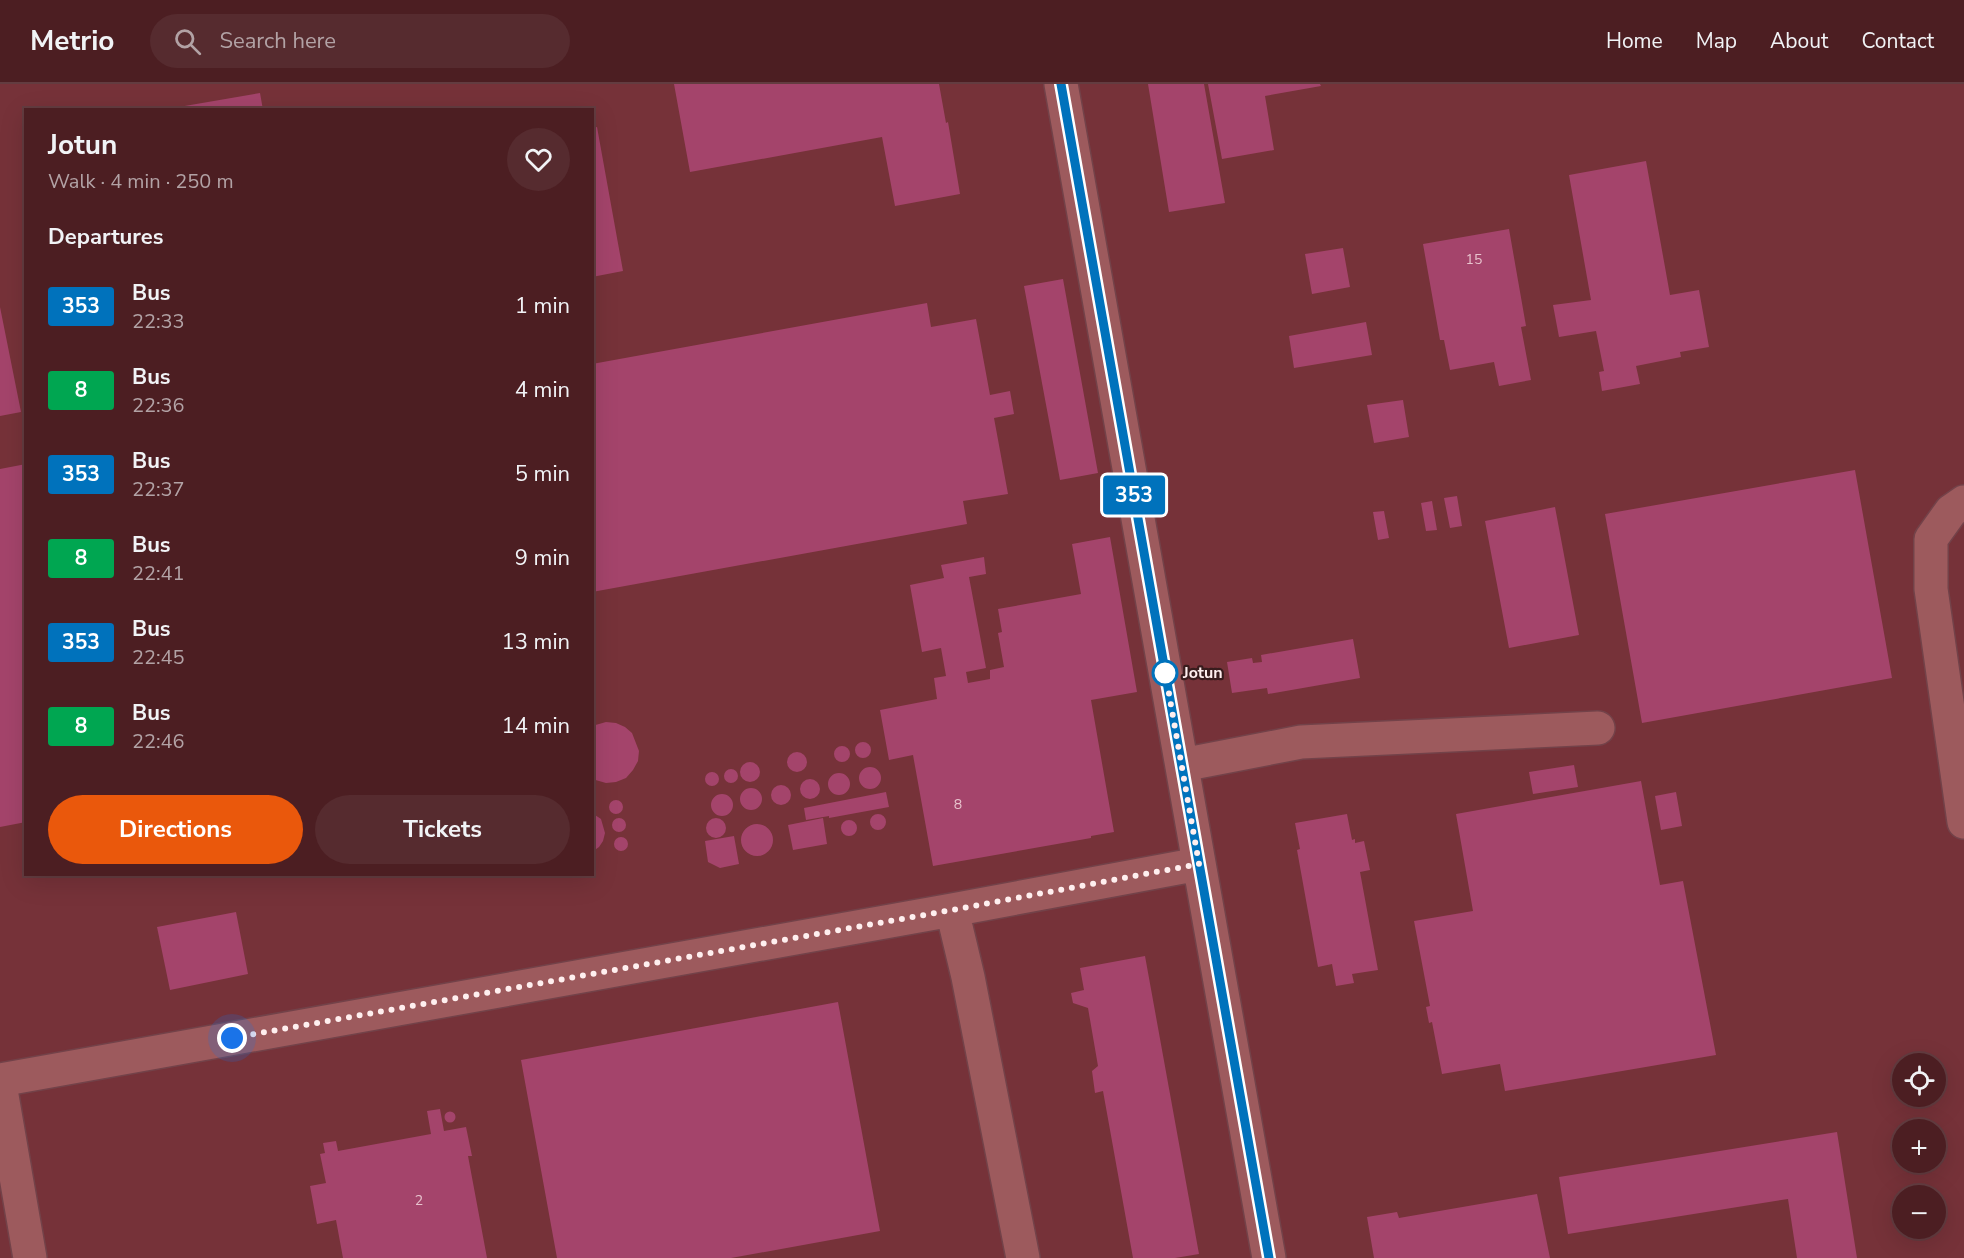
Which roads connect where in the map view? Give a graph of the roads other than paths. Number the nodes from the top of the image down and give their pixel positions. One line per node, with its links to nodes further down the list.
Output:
1 (1061, 84): 4 (street)
2 (1964, 502): 5 (street)
3 (1598, 728): 4 (street)
4 (1182, 765): 6 (street)
5 (1964, 822)
6 (1199, 864): 7 (street); 12 (street)
7 (952, 910): 8 (street); 11 (street)
8 (0, 1080)
9 (0, 1084): 10 (street)
10 (30, 1258)
11 (1023, 1258)
12 (1269, 1258)

